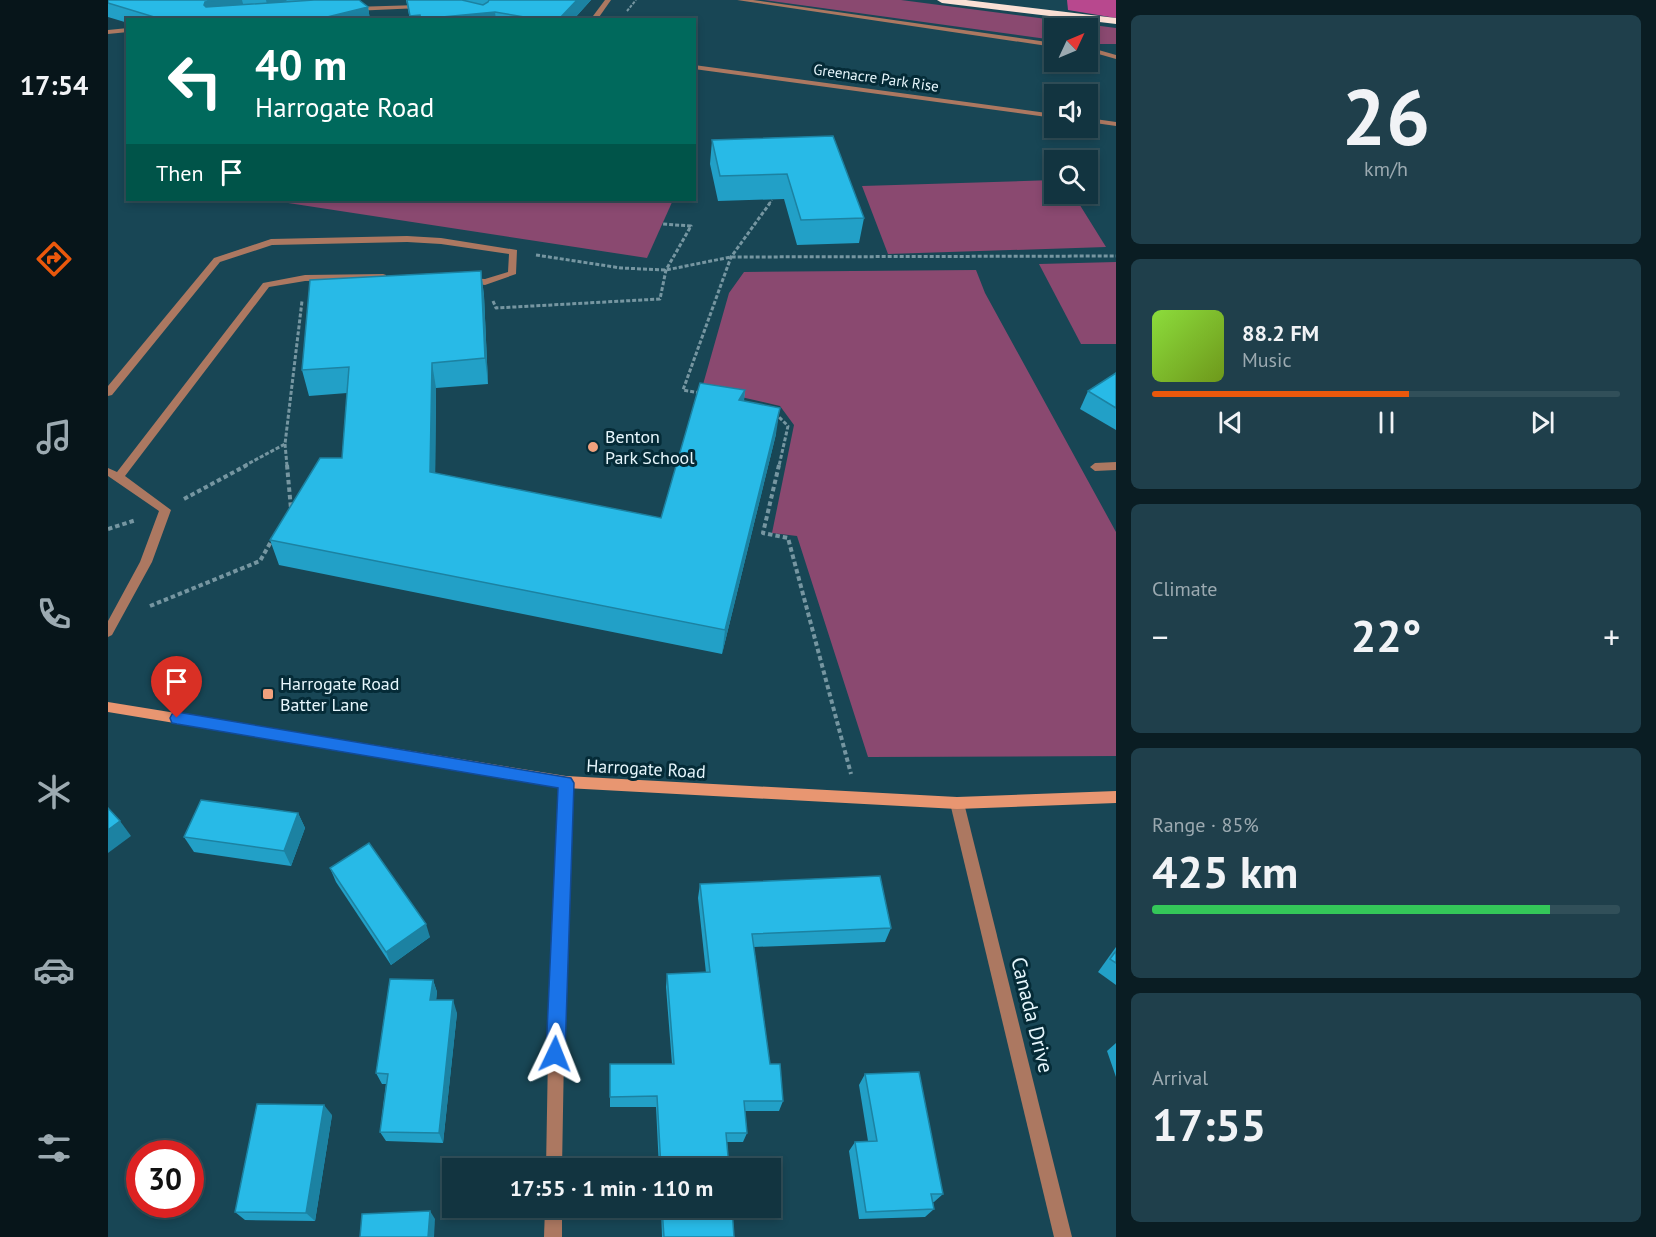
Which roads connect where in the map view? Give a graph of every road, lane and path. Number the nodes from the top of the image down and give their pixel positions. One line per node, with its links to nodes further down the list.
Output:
1 (608, 0): 7 (street)
2 (740, 0): 11 (street)
3 (942, 0): 4 (highway)
4 (968, 2): 8 (highway)
5 (429, 6): 6 (street)
6 (340, 9)
7 (594, 18)
8 (1116, 21)
9 (126, 30): 10 (street)
10 (108, 32)
11 (1044, 44)
12 (1098, 52): 13 (street)
13 (1116, 57)
14 (696, 67): 15 (street, Greenacre Park Rise)
15 (1044, 115)
16 (1098, 121): 17 (street)
17 (1116, 124)
18 (772, 200): 22 (path)
19 (662, 224): 23 (path)
20 (514, 252): 23 (path); 27 (street); 28 (street)
21 (1116, 255): 22 (path)
22 (731, 257): 23 (path); 29 (path)
23 (666, 270): 27 (path)
24 (397, 277): 25 (street)
25 (305, 278): 31 (path); 34 (street)
26 (453, 279): 27 (street)
27 (485, 282)
28 (108, 393)
29 (705, 394)
30 (769, 407): 43 (path)
31 (285, 444): 35 (path); 36 (path)
32 (1116, 466): 33 (street)
33 (1095, 467)
34 (113, 474): 35 (street)
35 (165, 510): 37 (path); 39 (street)
36 (286, 516)
37 (108, 529)
38 (276, 534): 39 (path)
39 (111, 626)
40 (108, 707): 41 (main road, Harrogate Road)
41 (566, 783): 43 (main road, Harrogate Road); 45 (street)
42 (1116, 796): 44 (main road, Harrogate Road)
43 (858, 798): 44 (main road, Harrogate Road)
44 (957, 803): 48 (street, Canada Drive)
45 (554, 1158)
46 (554, 1218): 47 (street)
47 (553, 1237)
48 (1063, 1237)

